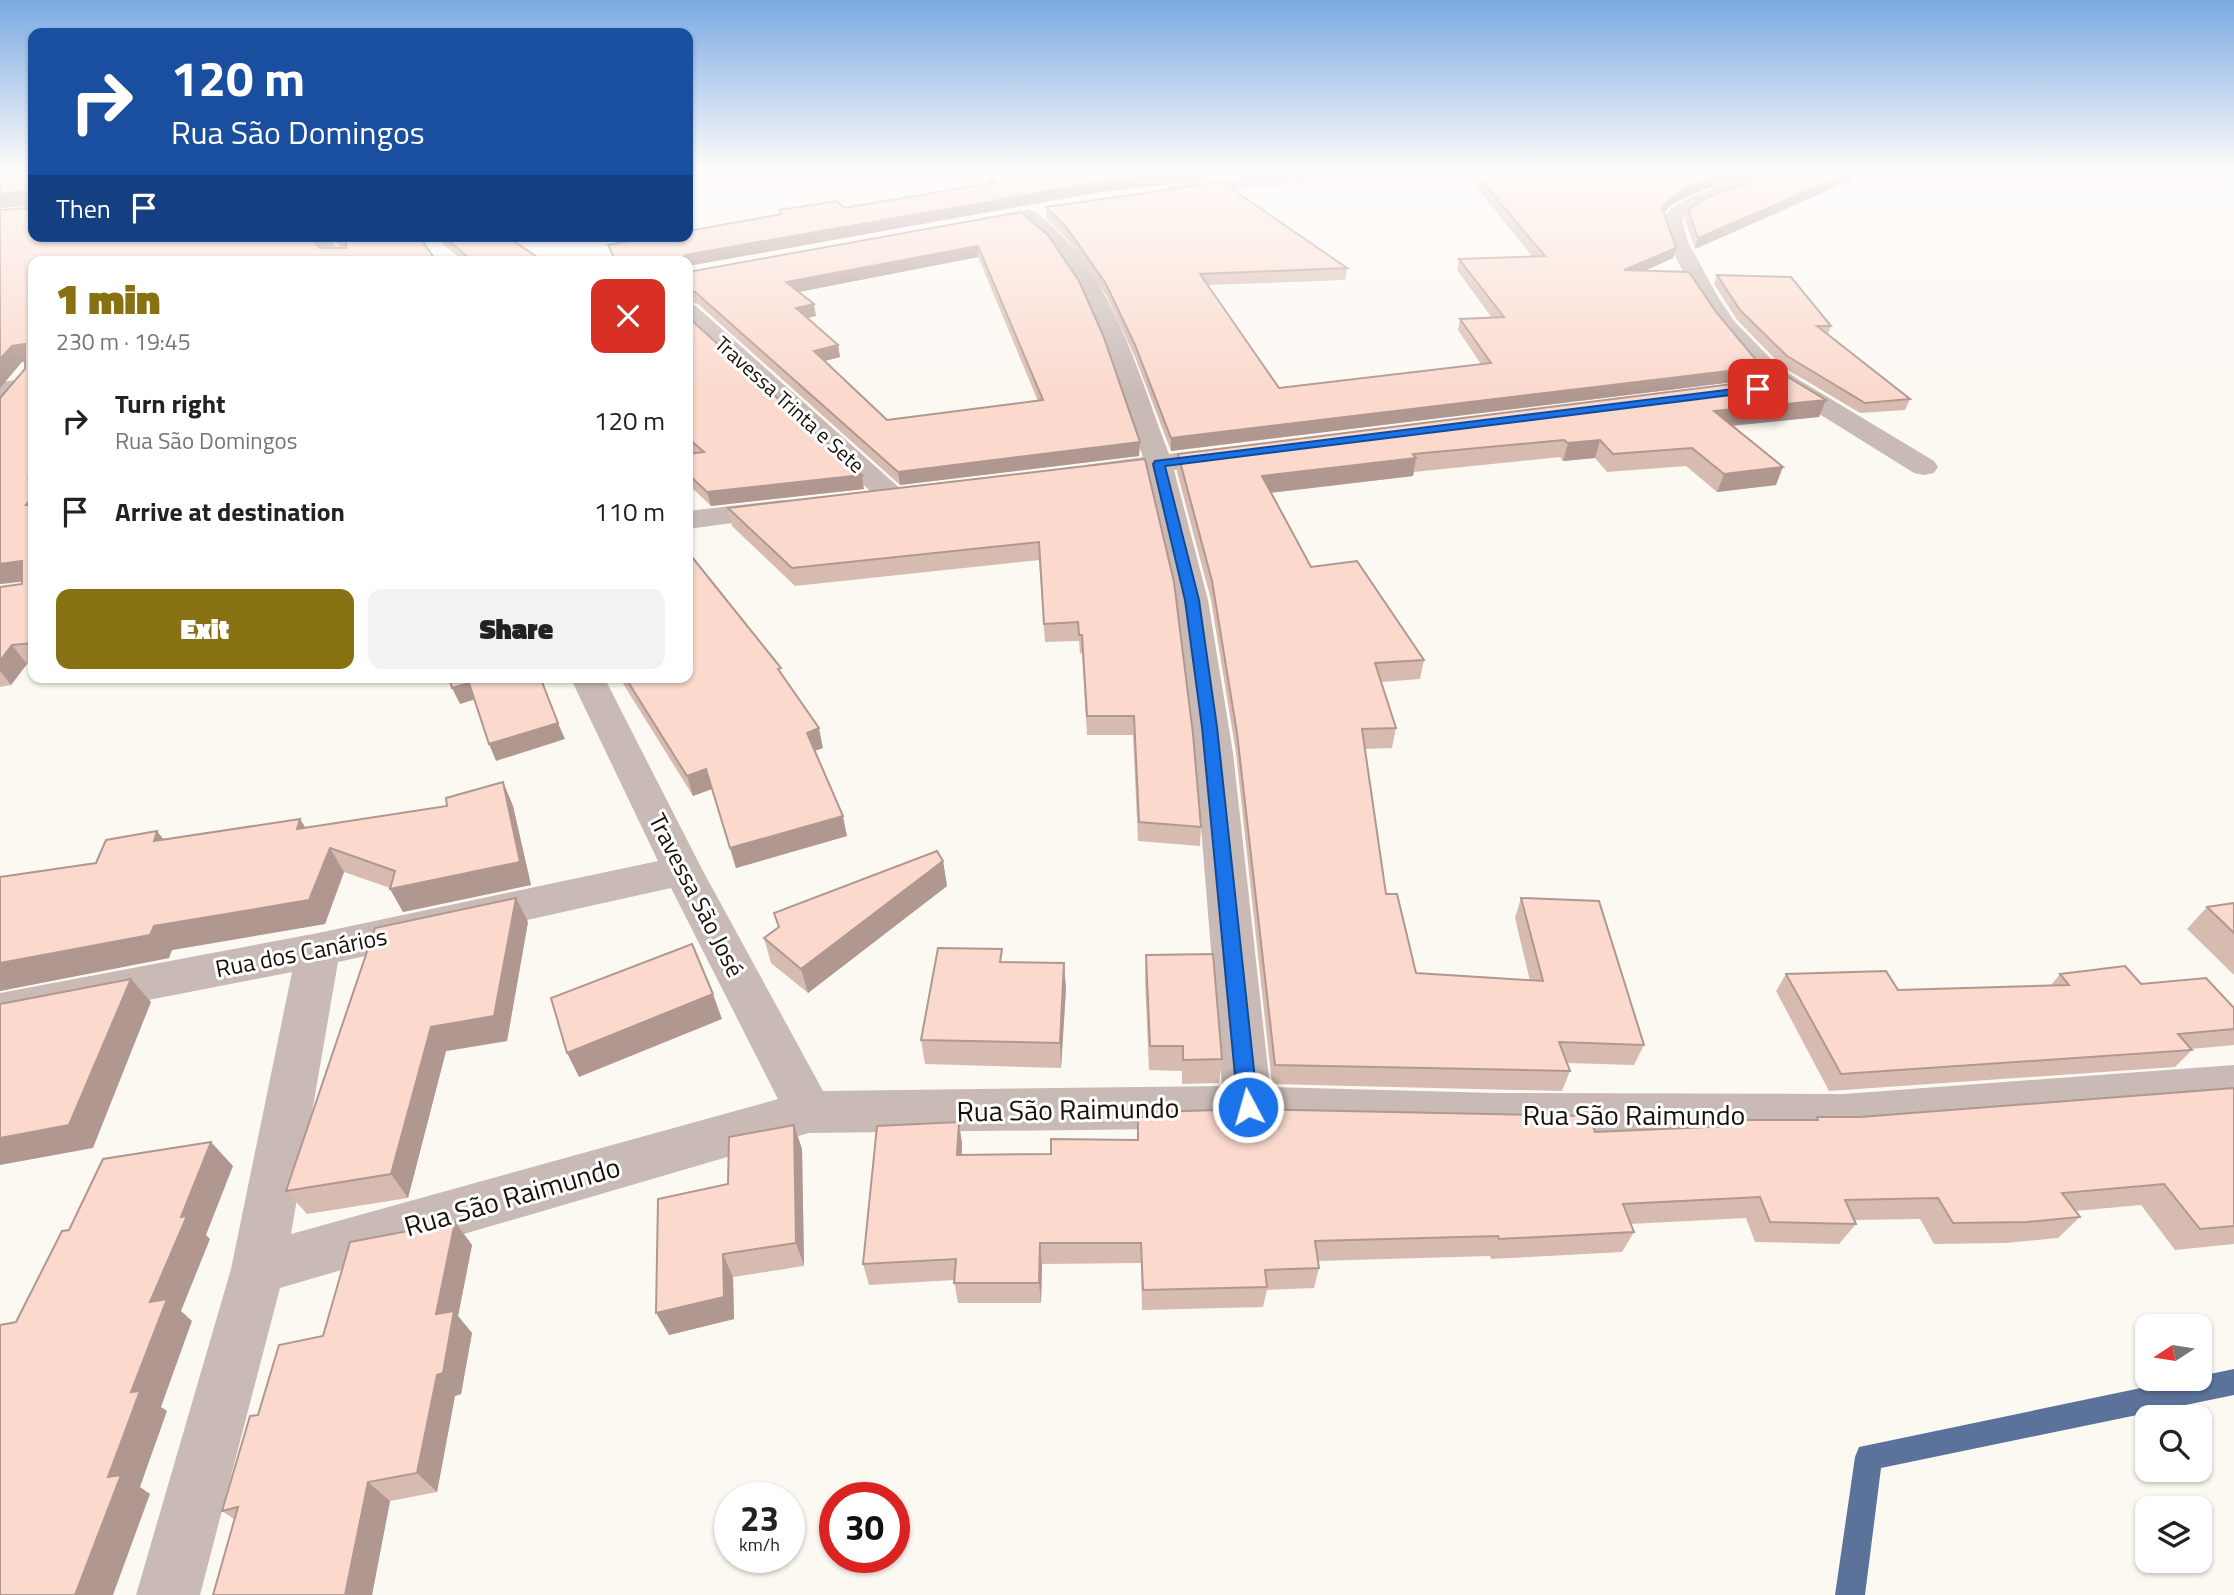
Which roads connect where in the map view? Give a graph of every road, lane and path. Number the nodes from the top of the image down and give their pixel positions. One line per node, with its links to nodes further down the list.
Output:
1 (1060, 245): 7 (street)
2 (1680, 245): 8 (street)
3 (693, 315): 10 (street, Travessa Trinta e Sete)
4 (21, 383): 5 (street)
5 (0, 408)
6 (1254, 452): 7 (street)
7 (1159, 464): 9 (street); 18 (street)
8 (1924, 467)
9 (1066, 475)
10 (866, 500)
11 (811, 506): 12 (street)
12 (693, 519)
13 (590, 683): 14 (street, Travessa São José)
14 (683, 871): 15 (street, Rua dos Canários); 19 (street, Travessa São José)
15 (318, 950): 16 (street, Rua dos Canários); 20 (street)
16 (0, 1011)
17 (2234, 1085): 18 (street, Rua São Raimundo)
18 (1248, 1107): 19 (street, Rua São Raimundo)
19 (809, 1112): 20 (street, Rua São Raimundo)
20 (258, 1269): 21 (street)
21 (169, 1595)

